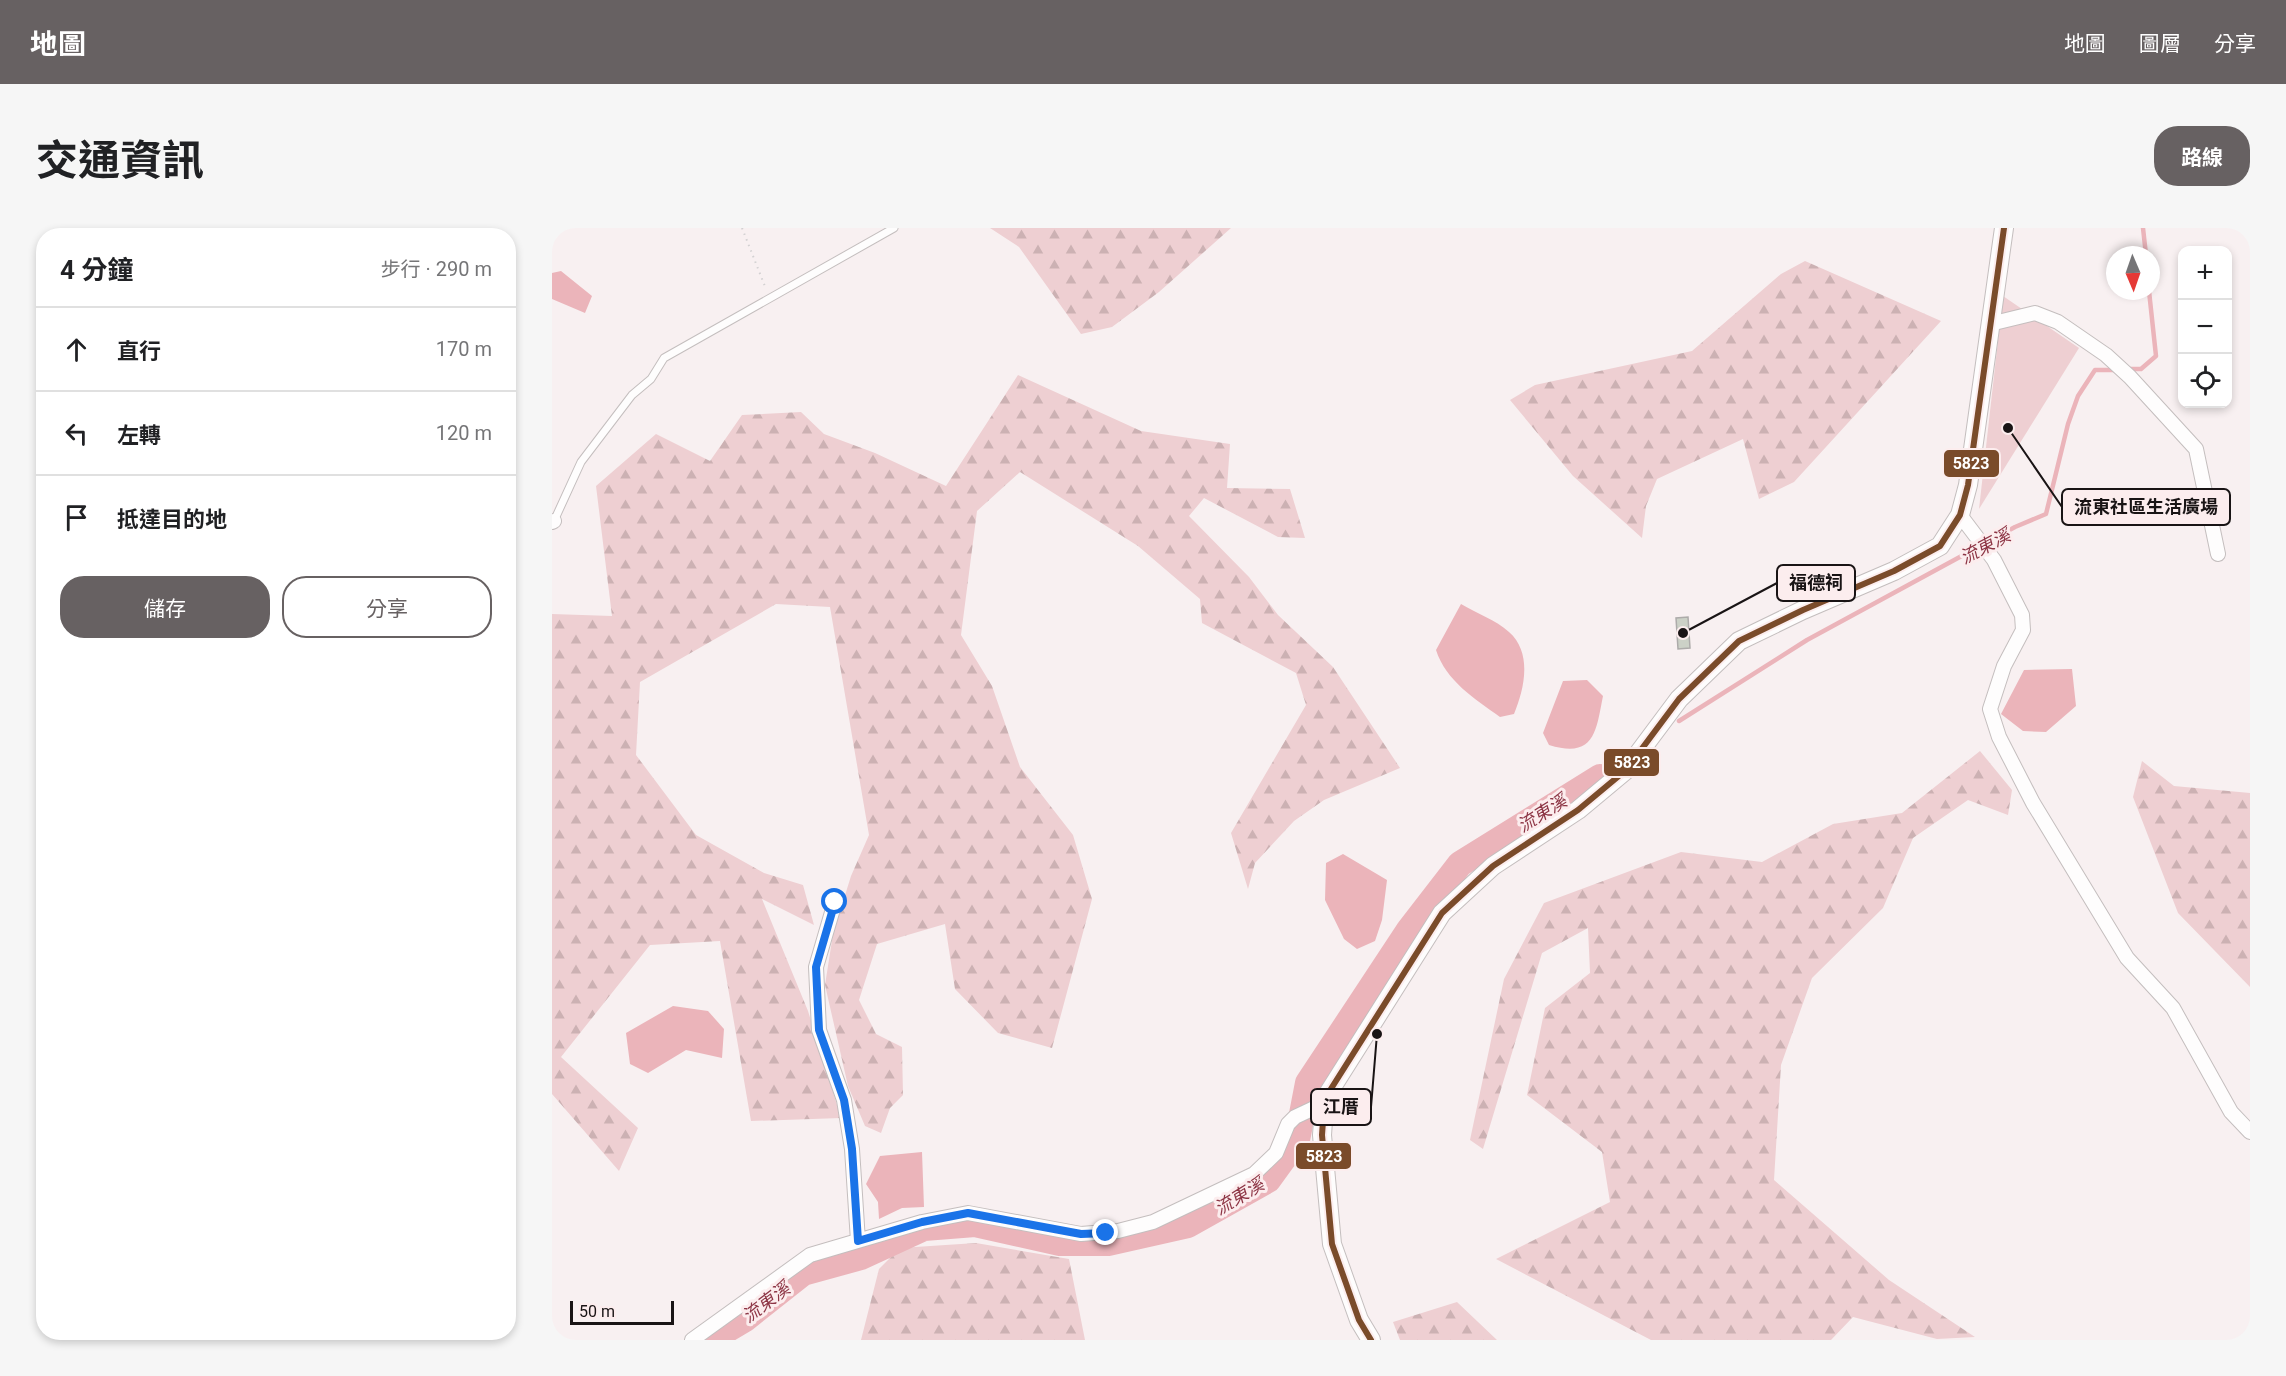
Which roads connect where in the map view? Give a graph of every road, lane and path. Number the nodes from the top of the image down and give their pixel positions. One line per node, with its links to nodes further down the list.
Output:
1 (742, 228): 4 (path)
2 (894, 228): 4 (lane)
3 (2004, 228): 5 (street)
4 (771, 297): 7 (lane)
5 (1990, 324): 6 (street); 8 (street)
6 (1960, 515): 10 (street); 11 (street)
7 (553, 521)
8 (2218, 554)
9 (835, 902): 12 (street)
10 (1318, 1108): 12 (street); 14 (street)
11 (2250, 1132)
12 (858, 1241): 13 (street)
13 (692, 1340)
14 (1371, 1340)

